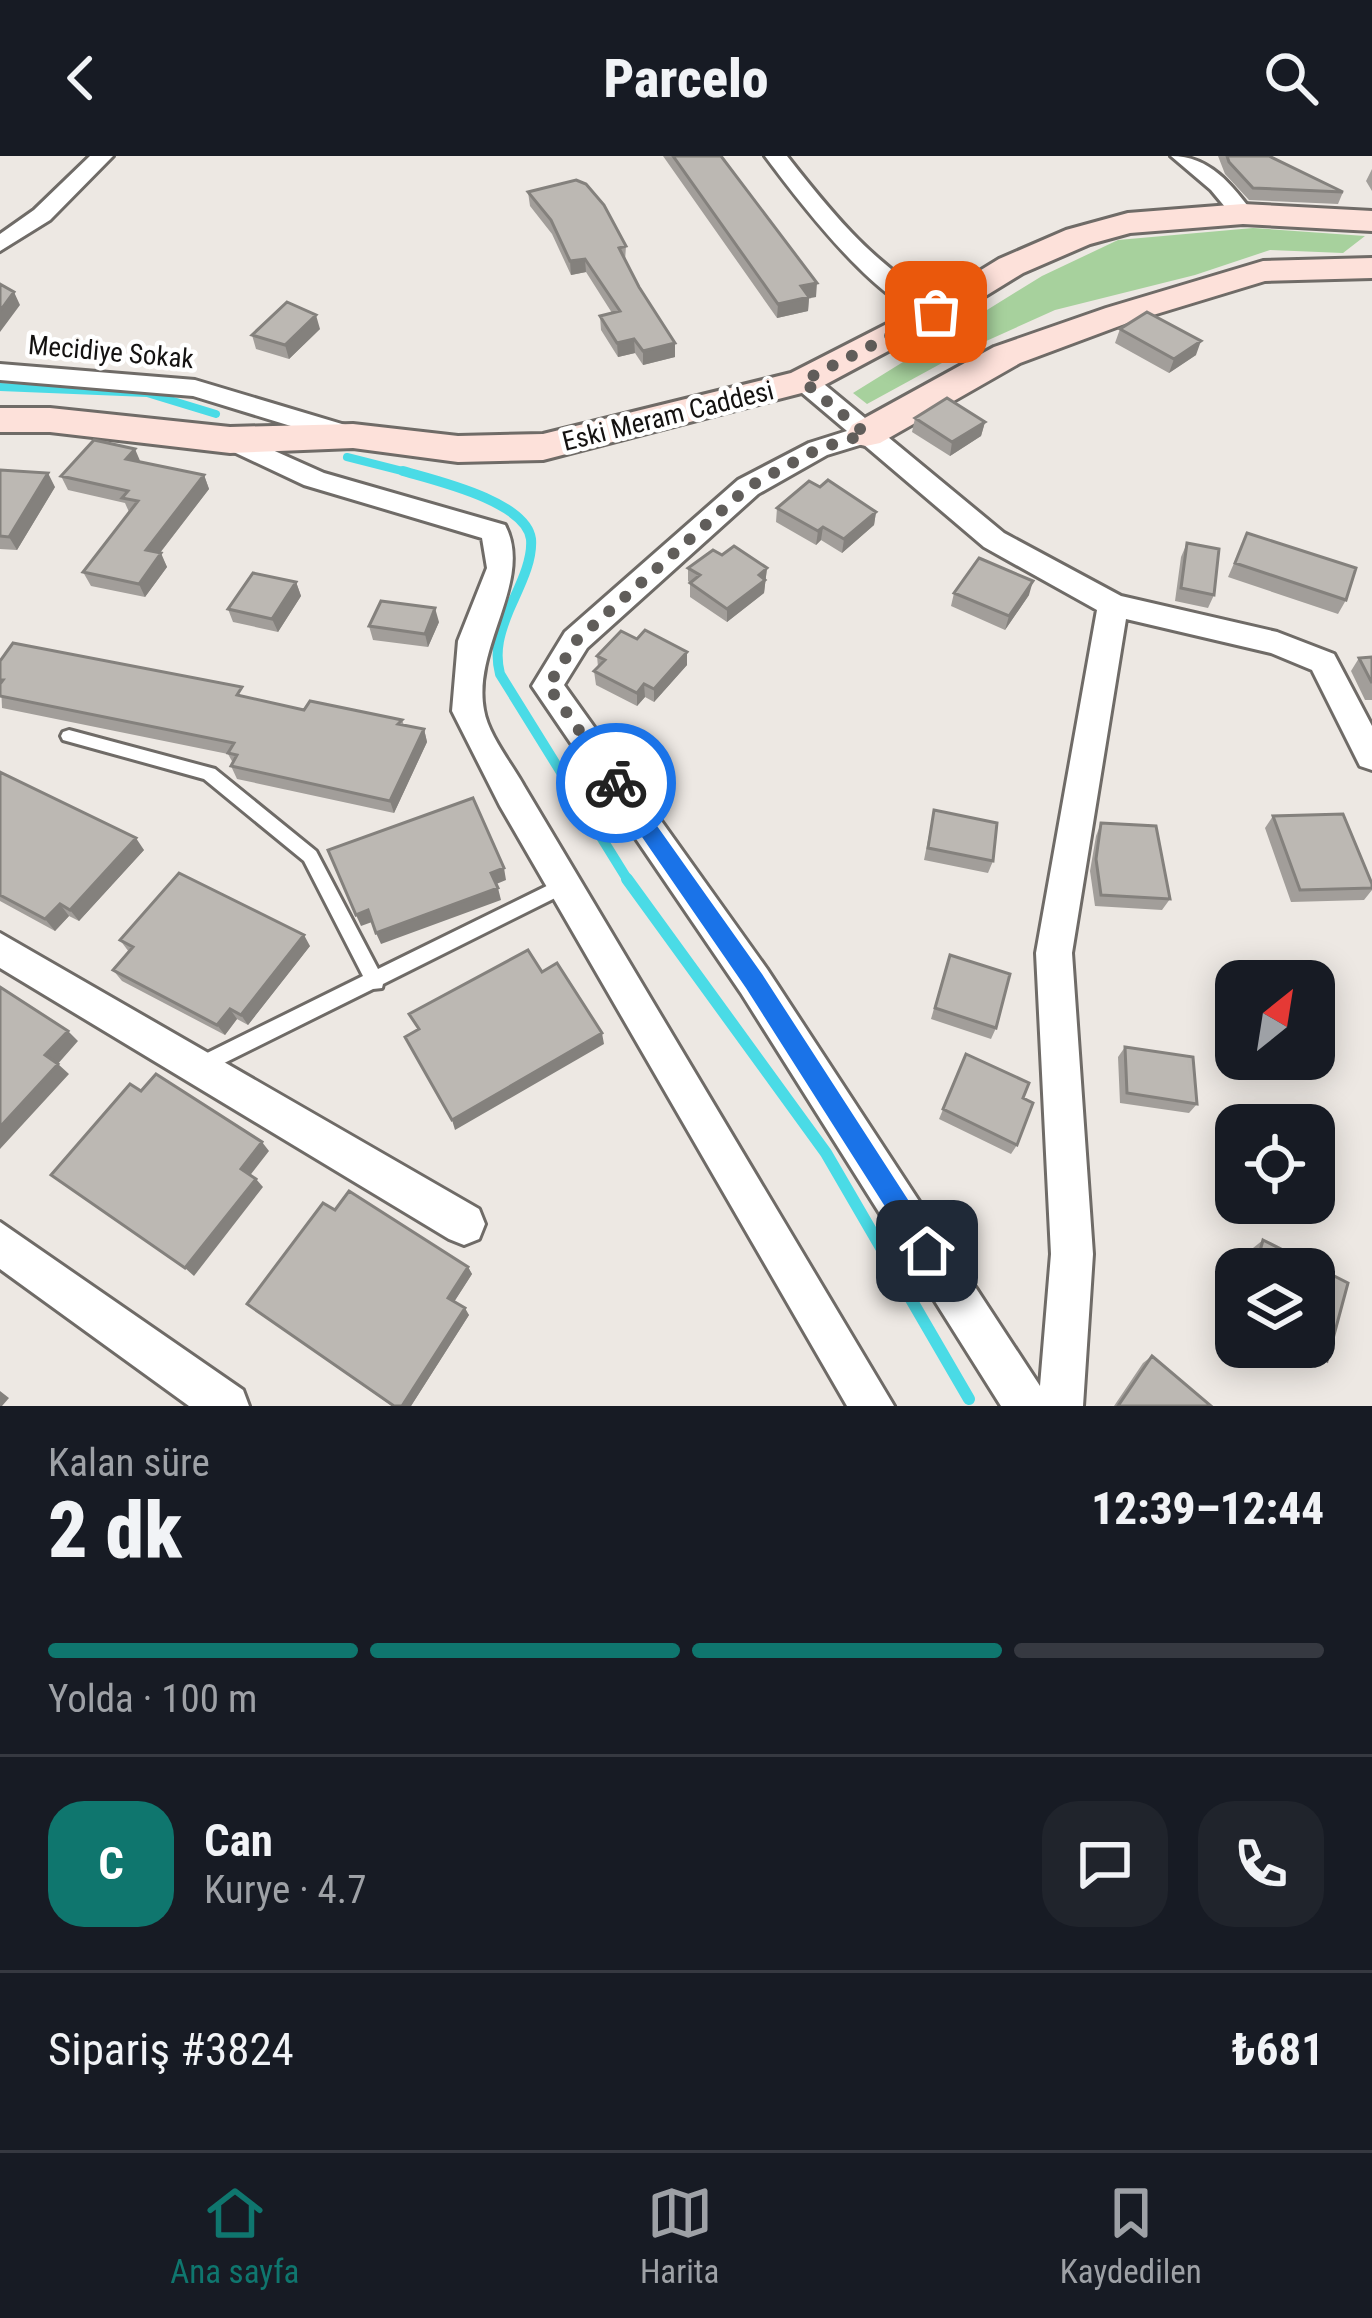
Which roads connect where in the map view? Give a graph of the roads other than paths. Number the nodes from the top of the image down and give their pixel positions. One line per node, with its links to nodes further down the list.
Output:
1 (102, 156): 6 (street)
2 (776, 156): 8 (street)
3 (1182, 156): 4 (street)
4 (1243, 214): 5 (street, Eski Meram Caddesi); 8 (street, Eski Meram Caddesi)
5 (1372, 221)
6 (0, 244)
7 (1372, 268): 12 (street)
8 (936, 312): 10 (street, Eski Meram Caddesi)
9 (0, 372): 13 (street, Mecidiye Sokak)
10 (803, 381): 12 (street); 13 (street, Eski Meram Caddesi)
11 (0, 420): 14 (street, Eski Meram Caddesi)
12 (866, 434): 15 (street); 26 (street)
13 (353, 436): 14 (street, Eski Meram Caddesi)
14 (212, 439): 18 (street)
15 (1113, 605): 17 (street); 27 (street)
16 (69, 736): 20 (lane)
17 (1372, 757)
18 (567, 884): 20 (lane); 25 (street)
19 (0, 949): 21 (street)
20 (375, 982): 21 (lane)
21 (199, 1066): 22 (street)
22 (464, 1224)
23 (0, 1243): 24 (street)
24 (226, 1406)
25 (872, 1406)
26 (1027, 1406)
27 (1061, 1406)

